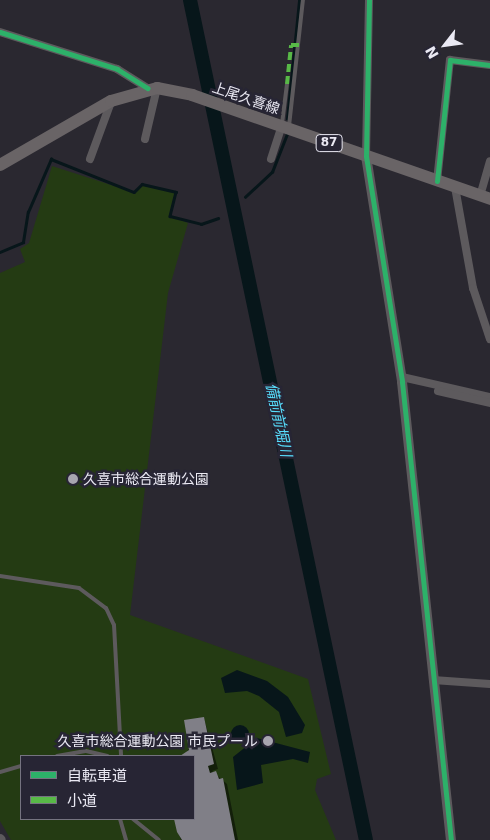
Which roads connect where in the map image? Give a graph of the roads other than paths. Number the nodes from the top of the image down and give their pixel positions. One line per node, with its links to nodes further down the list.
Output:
1 (303, 0): 8 (lane)
2 (369, 0): 10 (street)
3 (0, 32): 6 (street)
4 (490, 65): 15 (street)
5 (287, 84): 8 (lane)
6 (152, 88): 7 (main road); 8 (main road, 上尾久喜線 / 87); 9 (street)
7 (112, 100): 11 (street); 14 (main road)
8 (286, 127): 10 (main road, 上尾久喜線 / 87); 12 (street)
9 (145, 139)
10 (366, 156): 15 (main road, 上尾久喜線 / 87); 19 (street)
11 (90, 159)
12 (271, 159)
13 (490, 161): 17 (street)
14 (0, 165)
15 (437, 181): 16 (main road, 上尾久喜線 / 87)
16 (455, 188): 17 (main road, 上尾久喜線 / 87); 18 (street)
17 (485, 198)
18 (490, 339)
19 (402, 380): 20 (street); 21 (street); 23 (street)
20 (490, 397)
21 (490, 403)
22 (0, 576): 27 (lane)
23 (433, 680): 24 (street); 34 (street)
24 (490, 684)
25 (63, 755): 26 (lane)
26 (103, 755)
27 (121, 755)
28 (20, 766): 29 (lane)
29 (0, 772)
30 (120, 820): 32 (lane)
31 (134, 820): 33 (lane)
32 (126, 840)
33 (160, 840)
34 (450, 840)

